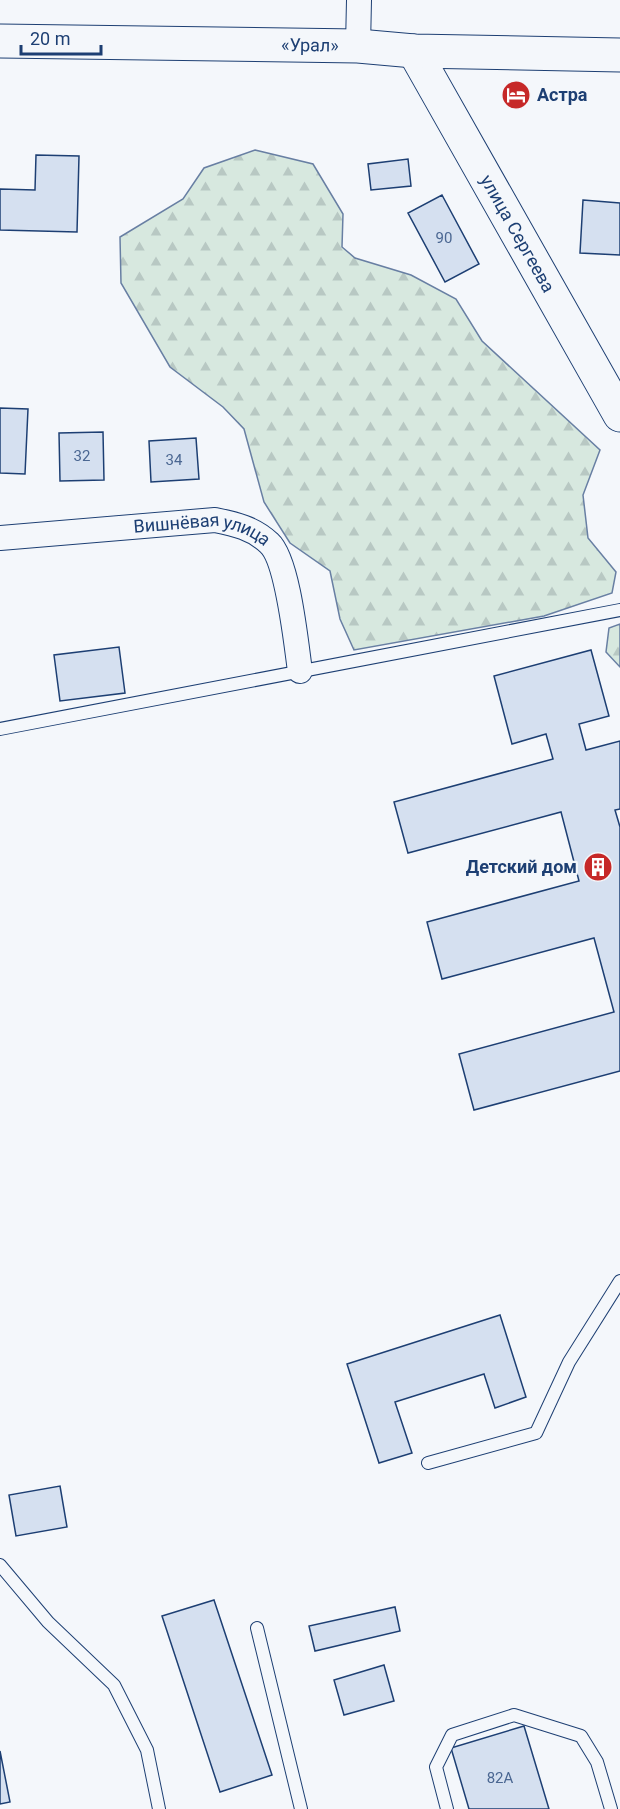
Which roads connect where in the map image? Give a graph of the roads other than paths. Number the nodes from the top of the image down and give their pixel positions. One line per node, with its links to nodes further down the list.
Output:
1 (359, 0): 3 (street)
2 (0, 41): 3 (main road, «Урал»)
3 (358, 46): 4 (main road, «Урал»)
4 (414, 51): 5 (main road, «Урал»); 6 (main road, улица Сергеева)
5 (620, 55)
6 (620, 415)
7 (0, 538): 9 (street, Вишнёвая улица)
8 (620, 610): 9 (lane)
9 (300, 671): 10 (lane)
10 (0, 729)
11 (620, 1281): 12 (lane)
12 (428, 1463)
13 (0, 1565): 15 (lane)
14 (257, 1628): 16 (lane)
15 (159, 1809)
16 (300, 1809)
17 (447, 1809): 18 (lane)
18 (611, 1809)

